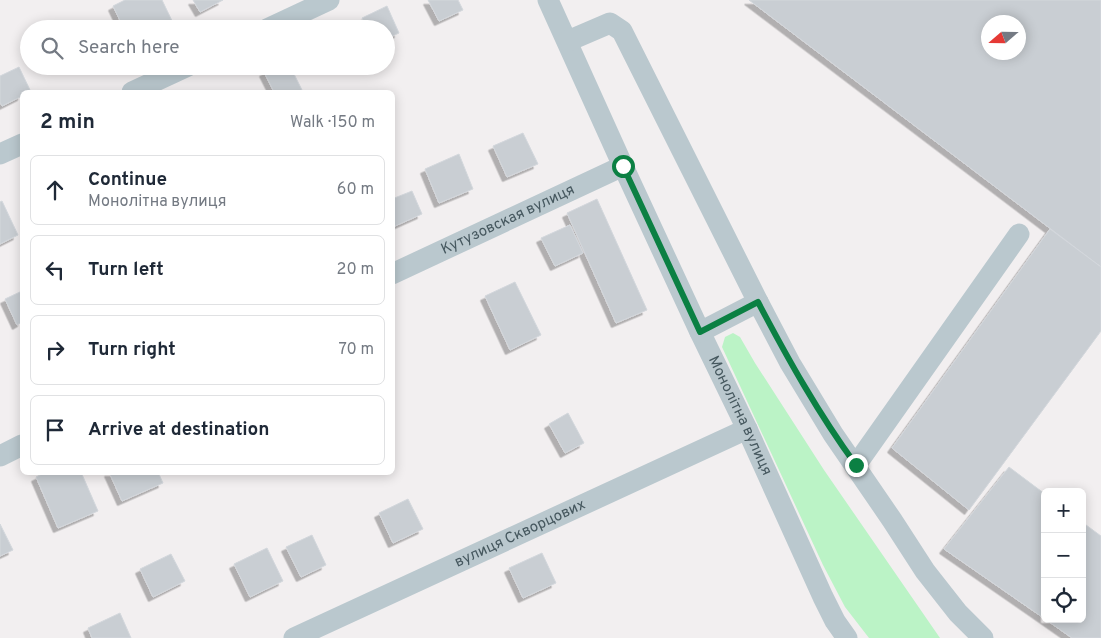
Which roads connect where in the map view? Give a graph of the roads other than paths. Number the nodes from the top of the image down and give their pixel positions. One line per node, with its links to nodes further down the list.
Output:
1 (329, 0): 3 (street)
2 (548, 0): 4 (street, Монолітна вулиця)
3 (286, 20)
4 (568, 41): 9 (street, Монолітна вулиця); 12 (street)
5 (169, 75): 6 (street)
6 (136, 90)
7 (20, 145): 8 (street)
8 (0, 154)
9 (623, 166): 11 (street, Кутузовская вулиця); 13 (street, Монолітна вулиця)
10 (1019, 234): 17 (street)
11 (395, 273)
12 (758, 302): 13 (street); 17 (street)
13 (700, 332): 14 (street, Монолітна вулиця)
14 (747, 429): 18 (street, вулиця Скворцових); 19 (street, Монолітна вулиця)
15 (20, 447): 16 (street)
16 (0, 456)
17 (856, 465): 20 (street)
18 (294, 638)
19 (847, 638)
20 (983, 638)

